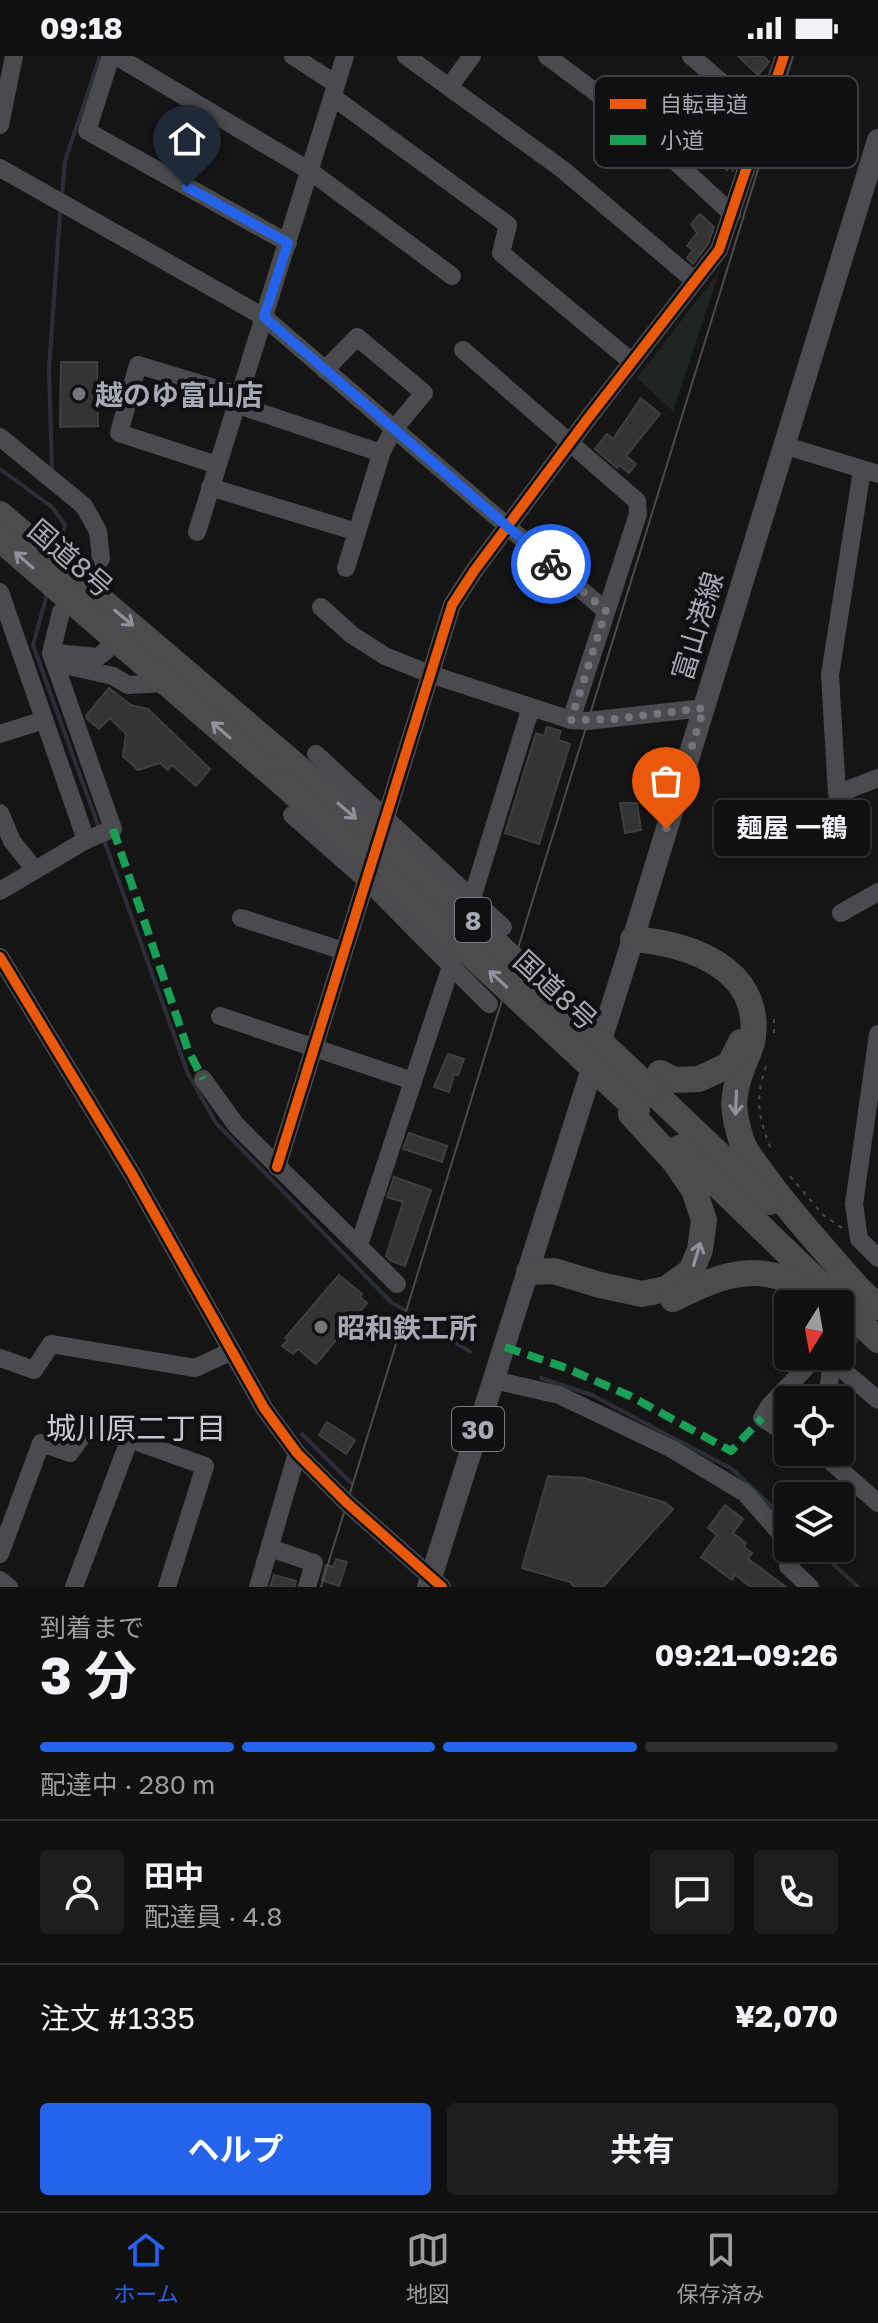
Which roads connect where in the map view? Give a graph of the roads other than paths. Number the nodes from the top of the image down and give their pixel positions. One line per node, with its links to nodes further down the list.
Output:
1 (113, 56): 20 (street); 22 (street)
2 (293, 56): 13 (street)
3 (345, 56): 13 (street)
4 (406, 56): 12 (street)
5 (472, 56): 12 (street)
6 (547, 56): 14 (street)
7 (691, 56): 10 (street)
8 (784, 56): 11 (street)
9 (8, 64): 15 (street)
10 (714, 76)
11 (777, 76)
12 (449, 87): 24 (street)
13 (334, 91): 20 (street); 27 (street)
14 (594, 91)
15 (0, 125)
16 (878, 140): 33 (main road, 富山港線 / 30)
17 (0, 168): 25 (street)
18 (682, 168): 21 (street)
19 (747, 168): 21 (street)
20 (310, 171): 22 (street); 23 (street)
21 (732, 214): 24 (street)
22 (288, 243): 25 (street)
23 (452, 276)
24 (695, 281): 27 (street)
25 (264, 317): 28 (street); 29 (street)
26 (463, 350): 32 (street)
27 (632, 362): 32 (street)
28 (325, 370): 30 (street); 30 (street)
29 (237, 399): 34 (street); 35 (street); 35 (street)
30 (394, 429): 34 (street); 39 (street)
31 (0, 437): 43 (street)
32 (569, 444): 39 (street); 47 (street)
33 (783, 445): 36 (street); 55 (main road, 富山港線 / 30)
34 (381, 453): 41 (street)
35 (217, 465): 37 (street)
36 (870, 472): 61 (street)
37 (210, 487): 40 (street); 41 (street)
38 (0, 514): 60 (highway, 国道8号 / 8, one-way to 60)
39 (507, 527): 47 (street); 52 (street)
40 (197, 532)
41 (357, 532): 44 (street)
42 (0, 539): 49 (highway, 国道8号 / 8, one-way to 42)
43 (101, 559)
44 (346, 568)
45 (0, 592): 56 (street)
46 (321, 607): 52 (street)
47 (606, 611): 57 (street)
48 (61, 612): 50 (street)
49 (112, 635): 50 (street); 53 (highway, 国道8号 / 8)
50 (51, 653): 51 (street)
51 (58, 671): 53 (street); 65 (street)
52 (430, 674): 54 (street); 64 (street)
53 (167, 683): 60 (highway, 国道8号 / 8, one-way to 53)
54 (531, 707): 57 (street); 70 (street)
55 (704, 708): 57 (street); 74 (main road, 富山港線 / 30)
56 (44, 720): 58 (street); 65 (street)
57 (571, 720)
58 (0, 734)
59 (316, 754): 64 (street)
60 (284, 770): 84 (highway, 国道8号 / 8, one-way to 60, bridge); 84 (highway, 国道8号 / 8, one-way to 84, bridge)
61 (878, 778)
62 (0, 813): 66 (street)
63 (292, 815): 67 (street)
64 (385, 819): 67 (street); 70 (street)
65 (86, 840): 66 (street)
66 (35, 870): 68 (street)
67 (366, 880): 75 (street); 77 (street)
68 (0, 891)
69 (878, 892): 71 (street)
70 (472, 899): 73 (street); 77 (street)
71 (841, 913)
72 (241, 918): 75 (street)
73 (503, 927)
74 (633, 939): 84 (highway); 88 (main road, 富山港線 / 30); 90 (highway, one-way to 90)
75 (344, 951): 81 (street)
76 (0, 957): 95 (street)
77 (451, 964): 78 (street); 83 (street)
78 (489, 1004)
79 (220, 1016): 81 (street)
80 (877, 1044): 87 (street)
81 (314, 1048): 83 (street); 85 (street)
82 (203, 1079): 85 (street)
83 (413, 1081): 86 (street)
84 (644, 1096): 88 (highway, one-way to 84); 90 (highway); 94 (highway)
85 (277, 1167): 86 (street)
86 (359, 1245): 89 (street)
87 (878, 1258)
88 (529, 1272): 91 (highway); 100 (main road, 富山港線 / 30)
89 (397, 1284)
90 (856, 1286): 92 (highway)
91 (804, 1290)
92 (878, 1307)
93 (854, 1331): 96 (highway)
94 (878, 1340)
95 (232, 1351): 97 (street); 106 (street)
96 (878, 1352)
97 (0, 1358)
98 (814, 1370): 101 (street)
99 (852, 1370): 102 (street)
100 (494, 1380): 109 (street); 114 (main road, 富山港線 / 30)
101 (794, 1386)
102 (878, 1400)
103 (774, 1402): 104 (street)
104 (774, 1425)
105 (130, 1438): 111 (street); 116 (street); 117 (street)
106 (297, 1453): 110 (street); 114 (street)
107 (834, 1466): 108 (street)
108 (878, 1503)
109 (774, 1526)
110 (270, 1548): 118 (street); 119 (street)
111 (0, 1554)
112 (789, 1562): 120 (street)
113 (0, 1580): 115 (street)
114 (434, 1584)
115 (9, 1587)
116 (74, 1587)
117 (167, 1587)
118 (258, 1587)
119 (307, 1587)
120 (810, 1587)

